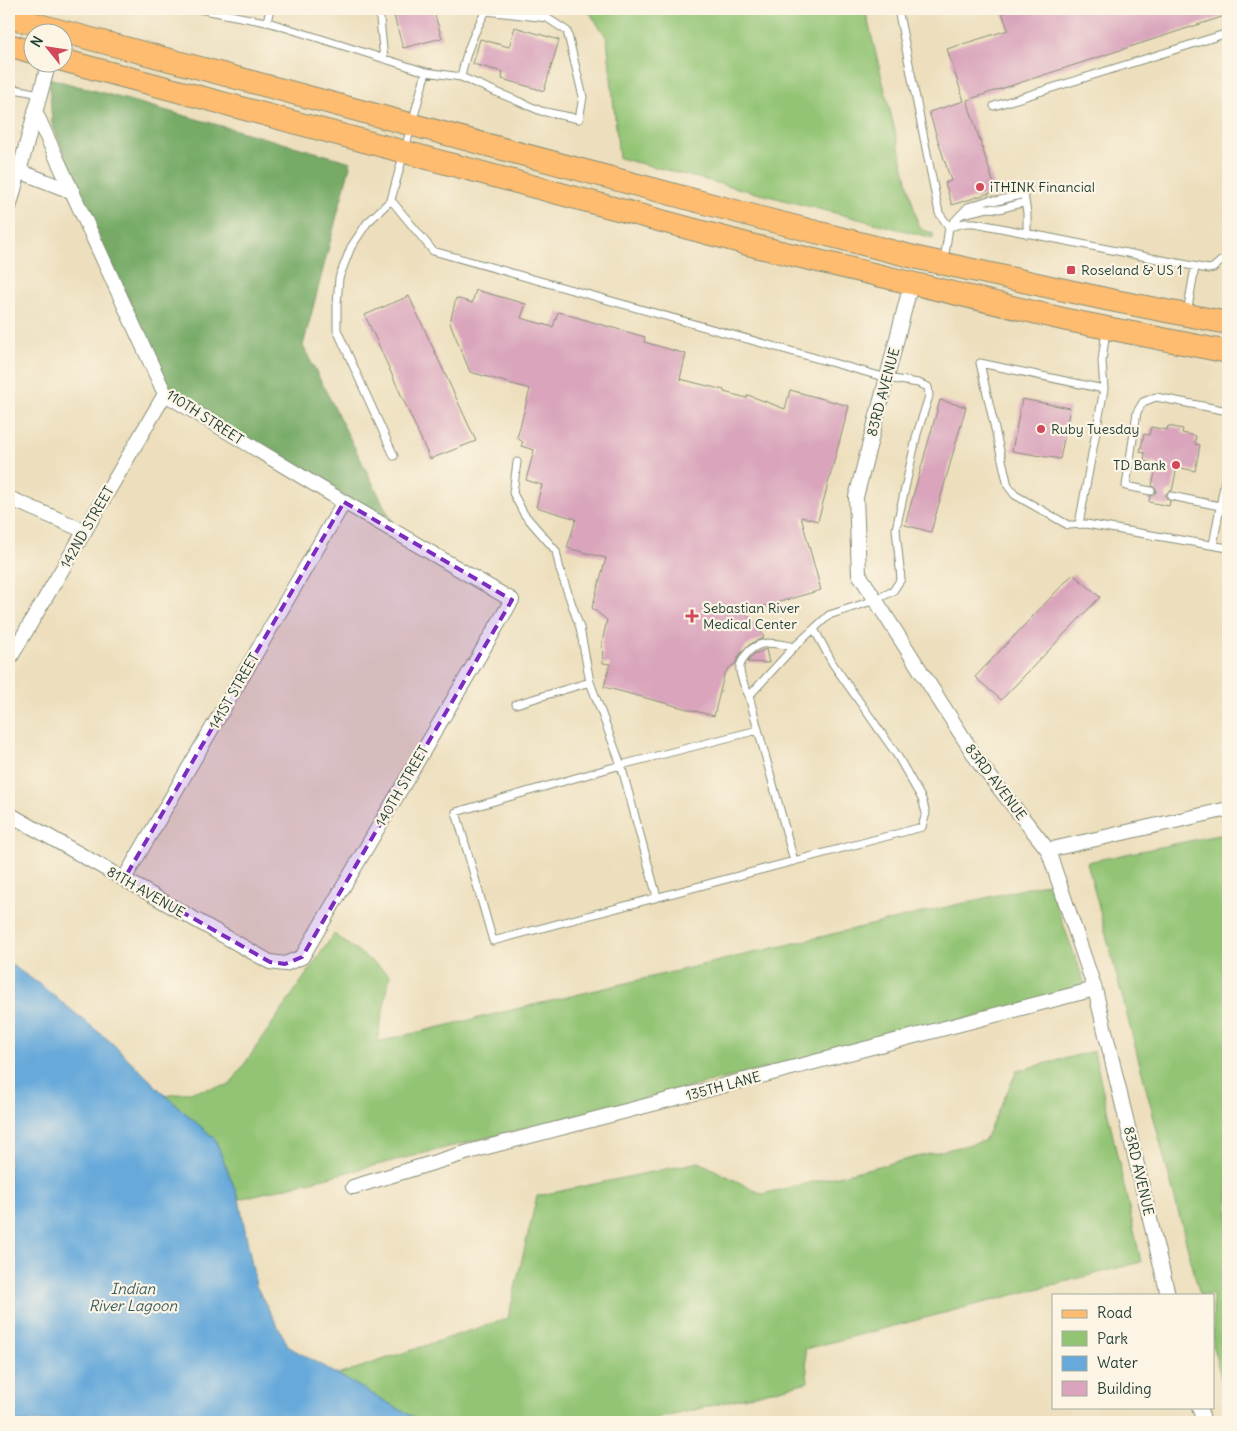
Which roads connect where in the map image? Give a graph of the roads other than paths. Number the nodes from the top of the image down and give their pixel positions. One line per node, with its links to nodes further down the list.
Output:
1 (199, 9): 6 (lane)
2 (229, 9): 6 (lane)
3 (270, 9): 8 (lane)
4 (379, 9): 12 (lane)
5 (898, 9): 27 (lane)
6 (235, 15): 8 (lane)
7 (9, 17): 21 (main road)
8 (267, 22): 12 (lane)
9 (1228, 33): 19 (lane)
10 (9, 45): 11 (main road)
11 (22, 49)
12 (384, 59): 15 (lane)
13 (72, 63): 22 (main road)
14 (46, 72): 18 (street)
15 (426, 72): 16 (lane); 21 (lane)
16 (461, 77): 16 (lane)
17 (9, 88): 18 (lane)
18 (40, 94): 20 (street)
19 (994, 106)
20 (36, 110): 23 (street); 24 (street, 110TH STREET)
21 (412, 124): 22 (lane); 30 (main road)
22 (404, 151): 25 (lane); 32 (main road)
23 (19, 171): 24 (street); 26 (street)
24 (73, 192): 39 (street, 110TH STREET)
25 (391, 200): 37 (lane); 41 (lane)
26 (9, 208)
27 (949, 227): 28 (lane); 28 (lane); 30 (lane)
28 (1026, 234): 31 (lane)
29 (1221, 261): 31 (lane)
30 (949, 265): 32 (main road); 33 (main road)
31 (1195, 267): 33 (lane)
32 (911, 284): 35 (main road); 37 (street, 83RD AVENUE)
33 (1187, 316): 34 (main road)
34 (1228, 323)
35 (1107, 328): 36 (main road); 38 (lane)
36 (1228, 352)
37 (887, 378): 54 (street, 83RD AVENUE); 54 (lane)
38 (1104, 389): 49 (lane); 49 (lane)
39 (165, 394): 47 (street, 110TH STREET); 50 (street, 142ND STREET)
40 (1228, 411): 44 (lane)
41 (394, 456)
42 (517, 462): 58 (lane)
43 (1228, 464): 48 (lane)
44 (1151, 491)
45 (1171, 496): 48 (lane)
46 (9, 498): 50 (street)
47 (344, 502): 53 (street, 110TH STREET); 67 (street, 141ST STREET)
48 (1220, 506): 51 (lane)
49 (1079, 524): 51 (lane)
50 (85, 531): 57 (street, 142ND STREET)
51 (1213, 545): 52 (lane)
52 (1228, 548)
53 (512, 600): 69 (street, 140TH STREET)
54 (875, 600): 55 (lane); 65 (street, 83RD AVENUE)
55 (814, 629): 56 (lane); 66 (lane)
56 (795, 646): 59 (lane); 59 (lane)
57 (9, 660)
58 (590, 682): 60 (lane); 62 (lane)
59 (749, 696): 61 (lane)
60 (516, 704)
61 (758, 730): 62 (lane); 66 (lane)
62 (621, 765): 68 (lane); 68 (lane)
63 (1228, 809): 65 (street)
64 (9, 814): 67 (street, 81TH AVENUE)
65 (1048, 850): 70 (street, 83RD AVENUE)
66 (794, 861): 68 (lane)
67 (124, 879): 69 (street, 81TH AVENUE)
68 (657, 897)
69 (285, 964)
70 (1095, 990): 71 (street, 135TH LANE); 72 (street, 83RD AVENUE)
71 (353, 1187)
72 (1168, 1294)
73 (1199, 1408): 74 (street)
74 (1204, 1422)

